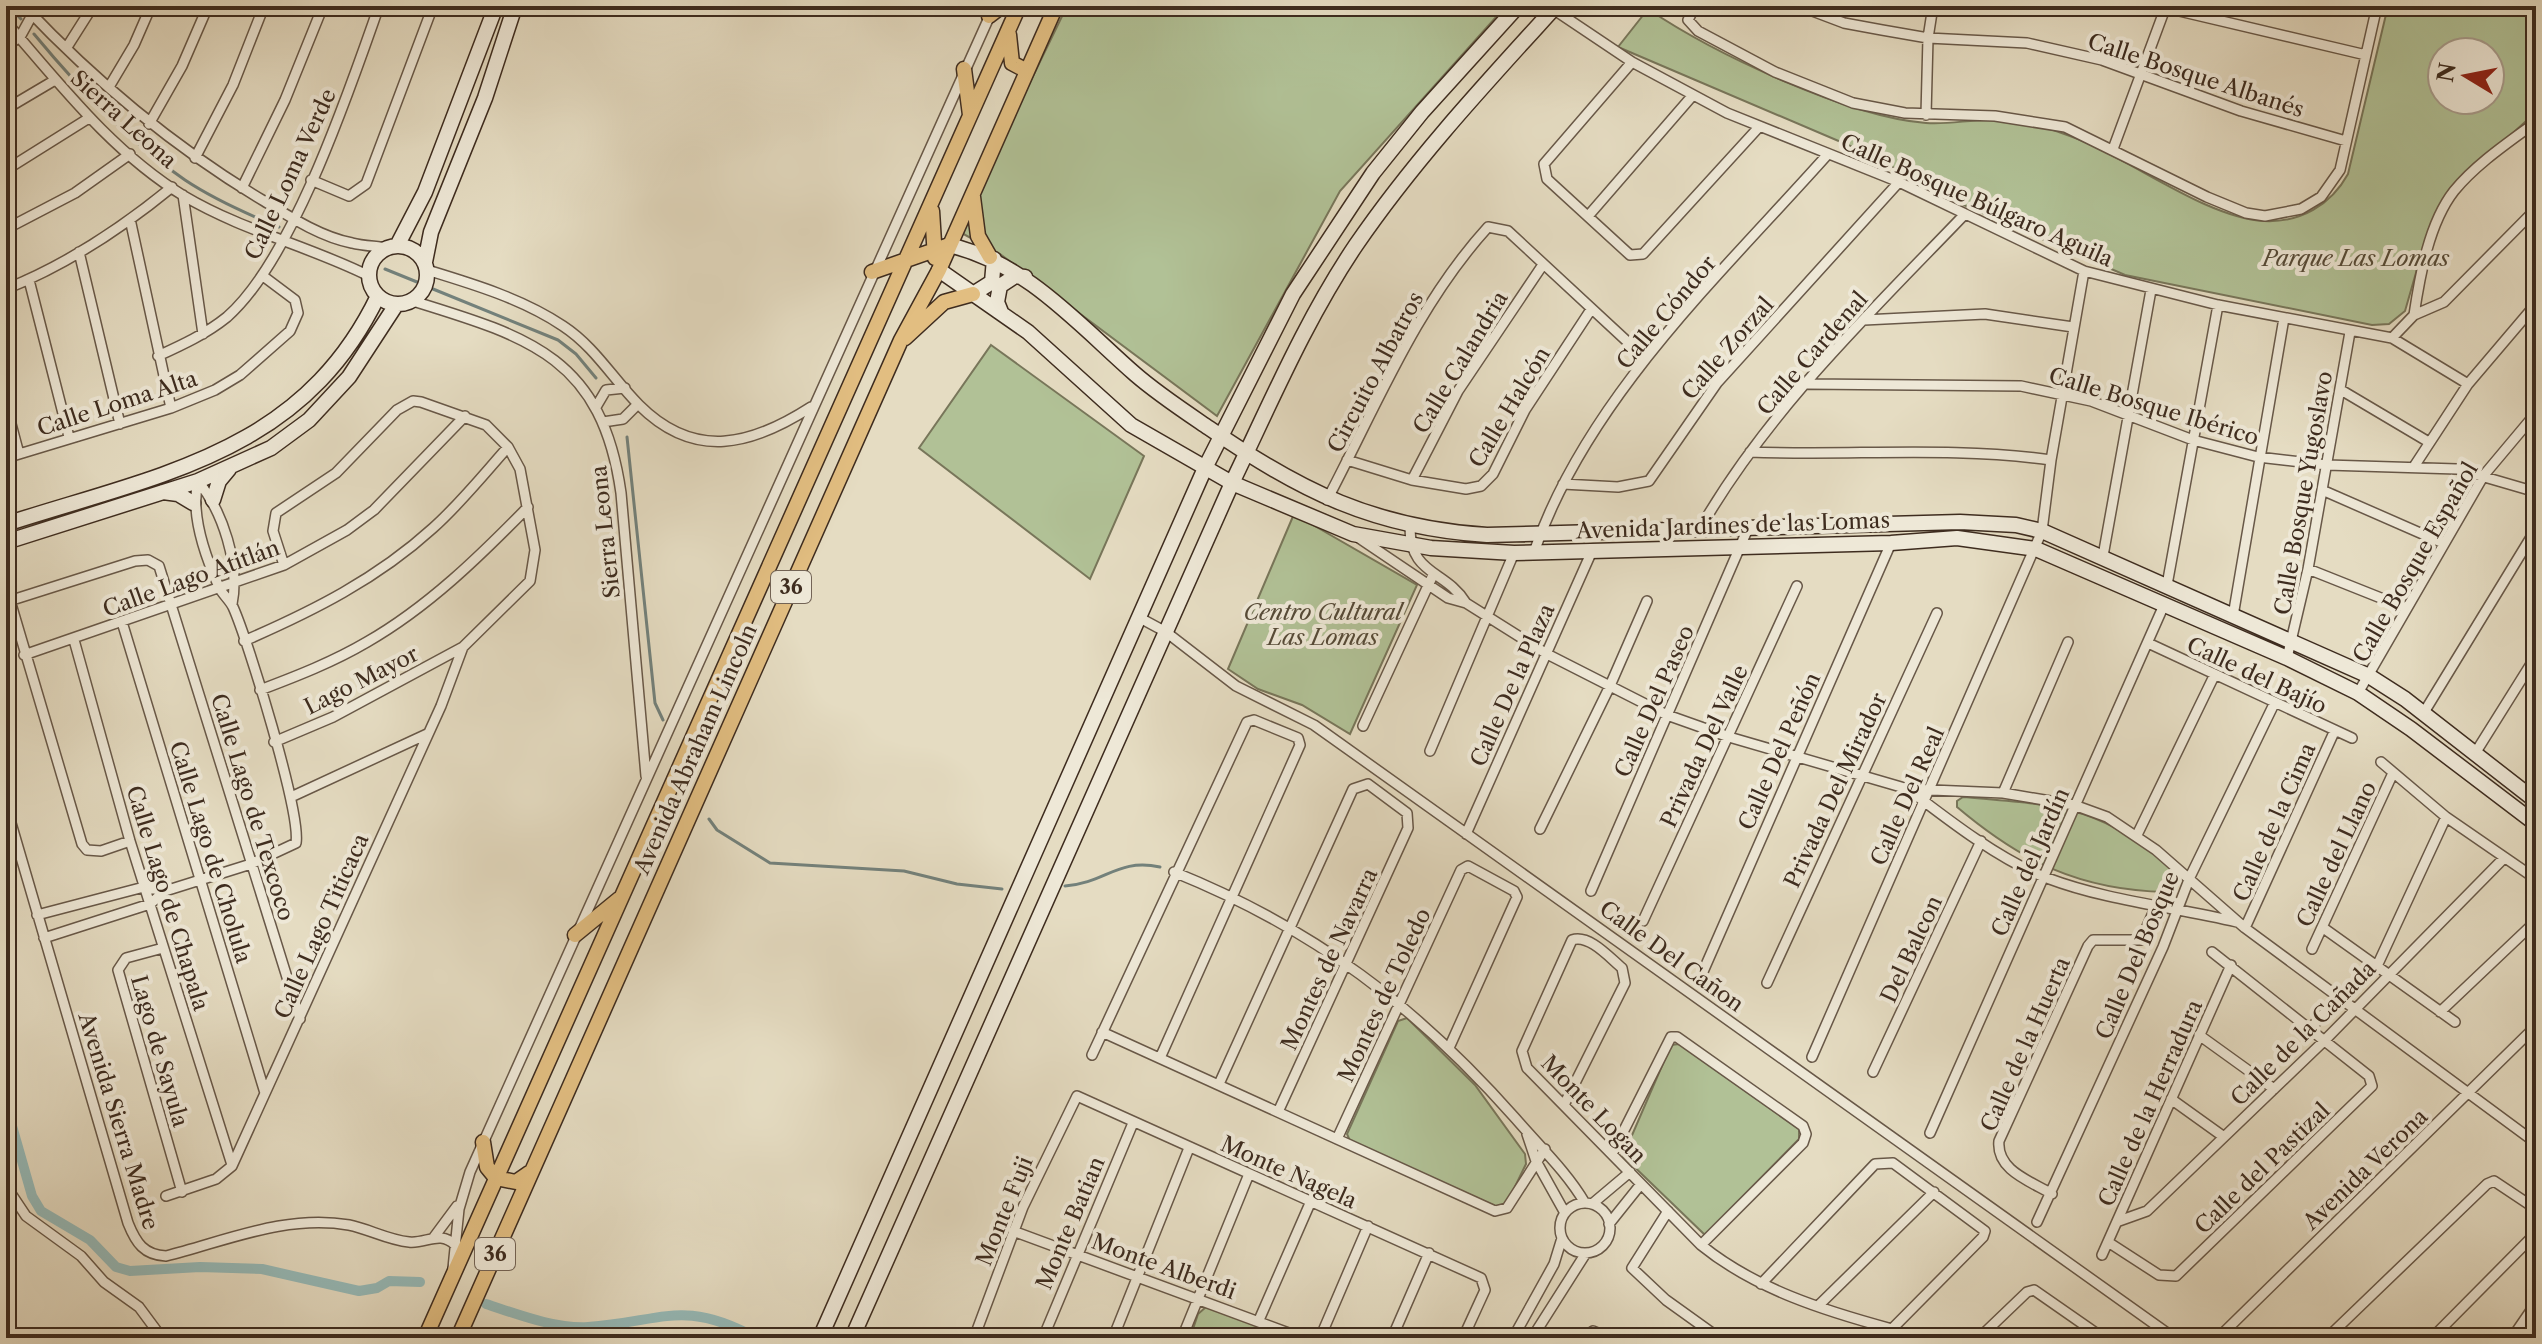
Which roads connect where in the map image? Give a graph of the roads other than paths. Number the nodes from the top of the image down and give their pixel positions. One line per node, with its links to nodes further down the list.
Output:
1 (24, 6): 20 (street, Sierra Leona)
2 (93, 6): 28 (street)
3 (151, 6): 35 (street)
4 (208, 6): 42 (street)
5 (264, 6): 48 (street)
6 (323, 6): 53 (street)
7 (379, 6): 50 (street, Calle Loma Verde)
8 (433, 6): 50 (street)
9 (496, 6): 66 (street)
10 (515, 6): 72 (street)
11 (1002, 6): 22 (main road)
12 (1019, 6): 24 (main road, 36)
13 (1056, 6): 32 (main road, Avenida Abraham Lincoln / 36)
14 (1518, 6): 116 (street)
15 (1799, 6): 26 (street, Calle Bosque Albanés)
16 (1933, 6): 26 (street)
17 (2377, 6): 29 (street)
18 (1553, 7): 30 (street, Calle Bosque Búlgaro Aguila); 121 (street)
19 (2163, 7): 29 (street); 33 (street)
20 (35, 10): 25 (street); 28 (street, Sierra Leona)
21 (1692, 10): 39 (street)
22 (992, 11): 31 (street)
23 (6, 22): 25 (street, Sierra Leona)
24 (1010, 27): 32 (main road); 38 (main road, 36)
25 (20, 37): 27 (street); 34 (street, Sierra Leona)
26 (1928, 38): 33 (street, Calle Bosque Albanés); 39 (street)
27 (6, 46)
28 (67, 47): 35 (street, Sierra Leona)
29 (2366, 55): 44 (street)
30 (1632, 62): 36 (street, Calle Bosque Búlgaro Aguila); 59 (street)
31 (964, 69): 38 (main road); 76 (street)
32 (1027, 71): 54 (main road, Avenida Abraham Lincoln / 36)
33 (2143, 73): 44 (street, Calle Bosque Albanés); 45 (street)
34 (55, 80): 37 (street); 40 (street, Sierra Leona)
35 (109, 87): 42 (street, Sierra Leona)
36 (1693, 95): 43 (street, Calle Bosque Búlgaro Aguila); 59 (street)
37 (6, 109)
38 (970, 115): 56 (main road, 36)
39 (1926, 115): 45 (street)
40 (89, 118): 46 (street, Sierra Leona); 49 (street)
41 (2536, 122): 91 (street)
42 (149, 124): 48 (street, Sierra Leona)
43 (1759, 127): 47 (street, Calle Bosque Búlgaro Aguila); 59 (street)
44 (2346, 141): 45 (street)
45 (2113, 149)
46 (130, 154): 52 (street, Sierra Leona); 62 (street)
47 (1828, 154): 51 (street, Calle Bosque Búlgaro Aguila); 100 (street, Calle Cóndor)
48 (195, 158): 53 (street, Sierra Leona)
49 (6, 170)
50 (311, 180): 60 (street, Calle Loma Verde)
51 (1899, 182): 58 (street, Calle Bosque Búlgaro Aguila); 138 (street, Calle Zorzal)
52 (172, 187): 55 (street, Sierra Leona); 61 (street)
53 (242, 188): 60 (street, Sierra Leona)
54 (973, 191): 65 (main road, Avenida Abraham Lincoln / 36); 69 (main road)
55 (183, 195): 63 (street, Sierra Leona); 96 (street)
56 (932, 203): 67 (main road); 70 (main road, 36)
57 (2536, 209): 91 (street)
58 (1965, 214): 75 (street, Calle Bosque Búlgaro Aguila); 93 (street, Calle Cardenal)
59 (1589, 215)
60 (292, 218): 63 (street, Calle Loma Verde); 64 (street, Sierra Leona)
61 (130, 219): 68 (street); 99 (street)
62 (6, 229)
63 (281, 242): 71 (street, Sierra Leona); 77 (street, Calle Loma Verde)
64 (349, 243): 66 (street, Sierra Leona); 71 (street)
65 (949, 245): 67 (main road); 69 (street, Avenida Jardines de las Lomas); 74 (main road, Avenida Abraham Lincoln / 36)
66 (392, 247): 72 (street); 78 (street)
67 (934, 250): 70 (main road); 74 (main road)
68 (79, 252): 80 (street); 115 (street)
69 (992, 258): 79 (street, Avenida Jardines de las Lomas); 83 (street)
70 (907, 261): 76 (main road); 242 (main road, 36)
71 (342, 263): 78 (street, Sierra Leona)
72 (426, 266): 85 (street); 103 (street)
73 (1542, 266): 89 (street); 127 (street, Circuito Albatros); 135 (street, Calle Calandria)
74 (939, 270): 83 (street, Avenida Jardines de las Lomas); 98 (main road, Avenida Abraham Lincoln / 36)
75 (2084, 271): 82 (street, Calle Bosque Búlgaro Aguila); 94 (street, Calle Del Real)
76 (872, 272): 109 (street)
77 (263, 276): 96 (street, Calle Loma Verde); 110 (street, Calle Loma Alta)
78 (369, 276): 84 (street)
79 (1026, 277): 90 (street); 116 (street, Avenida Jardines de las Lomas)
80 (29, 280): 81 (street); 117 (street)
81 (6, 289)
82 (2151, 290): 88 (street, Calle Bosque Búlgaro Aguila); 113 (street)
83 (973, 294): 90 (street, Avenida Jardines de las Lomas); 98 (main road)
84 (378, 296): 87 (street); 124 (street)
85 (413, 301): 87 (street); 108 (street, Sierra Leona)
86 (2536, 304): 102 (street)
87 (396, 305): 131 (street)
88 (2218, 305): 92 (street, Calle Bosque Búlgaro Aguila); 118 (street)
89 (1590, 311): 100 (street); 135 (street, Calle Halcón)
90 (1001, 312): 132 (street, Avenida Jardines de las Lomas)
91 (2414, 315): 97 (street)
92 (2284, 318): 95 (street, Calle Bosque Búlgaro Aguila); 125 (street)
93 (1864, 320): 94 (street); 101 (street, Calle Cardenal)
94 (2073, 327): 105 (street, Calle Del Real)
95 (2350, 332): 97 (street, Calle Bosque Búlgaro Aguila); 104 (street, Calle Bosque Yugoslavo)
96 (203, 334): 99 (street, Calle Loma Verde)
97 (2392, 338): 102 (street)
98 (901, 340): 300 (main road, Avenida Abraham Lincoln / 36)
99 (158, 356): 110 (street)
100 (1645, 358): 138 (street, Calle Cóndor)
101 (1807, 384): 105 (street, Calle Bosque Ibérico); 122 (street, Calle Cardenal)
102 (2468, 384): 119 (street)
103 (625, 388): 106 (street); 108 (street)
104 (2341, 390): 119 (street); 129 (street, Calle Bosque Yugoslavo)
105 (2063, 393): 113 (street, Calle Bosque Ibérico); 128 (street, Calle Del Real)
106 (638, 404): 109 (street); 114 (street)
107 (6, 405): 123 (street)
108 (596, 407): 114 (street, Sierra Leona)
109 (811, 407): 216 (street)
110 (171, 408): 115 (street, Calle Loma Alta)
111 (2536, 413): 134 (street, Calle Bosque Español)
112 (465, 416): 120 (street); 166 (street, Calle Lago Atitlán); 166 (street)
113 (2129, 416): 118 (street, Calle Bosque Ibérico); 165 (street)
114 (603, 422): 216 (street, Sierra Leona)
115 (120, 424): 117 (street, Calle Loma Alta)
116 (1221, 436): 121 (street, Avenida Jardines de las Lomas); 132 (street)
117 (69, 437): 123 (street, Calle Loma Alta)
118 (2193, 440): 125 (street, Calle Bosque Ibérico); 170 (street)
119 (2427, 441): 130 (street)
120 (508, 447): 145 (street); 187 (street)
121 (1247, 452): 137 (street); 143 (street, Avenida Jardines de las Lomas)
122 (1750, 452): 128 (street); 151 (street, Calle Cardenal)
123 (19, 454): 126 (street, Calle Loma Alta)
124 (211, 457): 133 (street); 136 (street)
125 (2258, 457): 129 (street, Calle Bosque Ibérico); 182 (street)
126 (6, 458)
127 (1347, 460): 135 (street, Calle Halcón); 143 (street, Circuito Albatros)
128 (2051, 460): 153 (street, Calle Del Real)
129 (2327, 465): 130 (street, Calle Bosque Ibérico); 139 (street, Calle Bosque Yugoslavo)
130 (2415, 465): 134 (street, Calle Bosque Ibérico)
131 (231, 467): 136 (street); 142 (street)
132 (1205, 468): 137 (street, Avenida Jardines de las Lomas); 183 (street)
133 (166, 472): 136 (street); 148 (street)
134 (2484, 475): 141 (street, Calle Bosque Ibérico); 158 (street, Calle Bosque Español)
135 (1412, 480)
136 (198, 481): 140 (street); 142 (street); 144 (street)
137 (1232, 483): 155 (street, Avenida Jardines de las Lomas); 185 (street)
138 (1563, 484): 154 (street, Calle Cóndor)
139 (2322, 490): 158 (street); 167 (street, Calle Bosque Yugoslavo)
140 (163, 492): 144 (street); 156 (street)
141 (2536, 492)
142 (213, 500): 146 (street)
143 (1327, 500): 149 (street, Avenida Jardines de las Lomas)
144 (193, 503): 147 (street)
145 (528, 507): 191 (street); 199 (street)
146 (219, 517): 147 (street); 169 (street)
147 (198, 522): 173 (street)
148 (6, 524)
149 (1410, 525): 154 (street, Avenida Jardines de las Lomas); 159 (street)
150 (1749, 526): 151 (street, Avenida Jardines de las Lomas); 153 (street, Avenida Jardines de las Lomas); 160 (street, Calle Del Paseo)
151 (1701, 527): 154 (street, Avenida Jardines de las Lomas)
152 (2536, 529): 202 (street)
153 (2042, 531): 161 (street, Calle Del Real); 165 (street, Avenida Jardines de las Lomas)
154 (1541, 533): 163 (street, Calle Cóndor)
155 (1353, 534): 159 (street, Avenida Jardines de las Lomas); 168 (street)
156 (6, 542)
157 (1891, 543): 160 (street, Avenida Jardines de las Lomas); 161 (street, Avenida Jardines de las Lomas); 212 (street, Calle Del Peñón)
158 (2443, 543): 179 (street, Calle Bosque Español)
159 (1412, 545): 164 (street, Avenida Jardines de las Lomas); 168 (street)
160 (1741, 545): 162 (street, Avenida Jardines de las Lomas); 203 (street, Calle Del Paseo)
161 (2036, 549): 178 (street, Avenida Jardines de las Lomas); 218 (street, Calle Del Real)
162 (1592, 551): 163 (street, Avenida Jardines de las Lomas); 192 (street, Calle De la Plaza)
163 (1534, 552): 164 (street, Avenida Jardines de las Lomas)
164 (1514, 553): 181 (street)
165 (2103, 556): 170 (street, Avenida Jardines de las Lomas)
166 (284, 565): 169 (street, Calle Lago Atitlán)
167 (2308, 569): 179 (street); 188 (street, Calle Bosque Yugoslavo)
168 (1430, 580): 181 (street); 204 (street)
169 (236, 584): 173 (street, Calle Lago Atitlán); 176 (street)
170 (2167, 585): 182 (street, Avenida Jardines de las Lomas)
171 (1797, 586): 207 (street, Privada Del Valle)
172 (6, 587): 174 (street)
173 (219, 590): 176 (street); 177 (street, Calle Lago Atitlán)
174 (9, 601): 177 (street, Calle Lago de Texcoco); 193 (street)
175 (1647, 601): 198 (street)
176 (232, 604): 187 (street)
177 (173, 605): 184 (street, Calle Lago Atitlán); 233 (street, Calle Lago de Texcoco)
178 (2164, 605): 190 (street, Calle del Jardín); 195 (street, Avenida Jardines de las Lomas)
179 (2406, 608): 197 (street, Calle Bosque Español)
180 (1937, 613): 215 (street, Privada Del Mirador)
181 (1489, 616): 192 (street); 210 (street)
182 (2233, 616): 188 (street, Avenida Jardines de las Lomas)
183 (1140, 618): 185 (street, Calle Del Cañon); 343 (street)
184 (122, 622): 186 (street, Calle Lago Atitlán); 237 (street, Calle Lago de Cholula)
185 (1166, 632): 228 (street, Calle Del Cañon); 344 (street)
186 (74, 640): 193 (street, Calle Lago Atitlán); 230 (street, Calle Lago de Chapala)
187 (244, 641): 199 (street)
188 (2294, 641): 195 (street, Calle Bosque Yugoslavo); 197 (street, Avenida Jardines de las Lomas)
189 (2068, 642): 219 (street)
190 (2148, 643): 196 (street, Calle del Bajío); 223 (street, Calle del Jardín)
191 (463, 647): 206 (street, Calle Lago Titicaca); 209 (street, Lago Mayor)
192 (1547, 654): 198 (street); 228 (street, Calle De la Plaza)
193 (24, 655): 230 (street)
194 (2536, 656): 211 (street)
195 (2287, 658): 200 (street, Avenida Jardines de las Lomas)
196 (2214, 676): 201 (street, Calle del Bajío); 229 (street)
197 (2369, 676): 200 (street, Calle Bosque Español); 202 (street, Avenida Jardines de las Lomas)
198 (1609, 688): 203 (street); 227 (street)
199 (260, 690): 209 (street)
200 (2358, 693): 226 (street, Avenida Jardines de las Lomas)
201 (2274, 704): 205 (street, Calle del Bajío); 236 (street, Calle Del Bosque)
202 (2423, 714): 211 (street, Avenida Jardines de las Lomas)
203 (1667, 715): 207 (street); 241 (street, Calle Del Paseo)
204 (1363, 726)
205 (2335, 730): 208 (street, Calle del Bajío); 250 (street, Calle de la Cima)
206 (427, 734): 221 (street); 268 (street, Calle Lago Titicaca)
207 (1729, 737): 212 (street); 248 (street, Privada Del Valle)
208 (2352, 738)
209 (274, 742): 221 (street)
210 (1430, 751)
211 (2474, 755): 220 (street, Avenida Jardines de las Lomas)
212 (1796, 756): 215 (street); 261 (street, Calle Del Peñón)
213 (2381, 762): 214 (street)
214 (2393, 773): 225 (street); 251 (street, Calle del Llano)
215 (1859, 775): 217 (street); 263 (street, Privada Del Mirador)
216 (646, 778): 253 (street)
217 (1908, 789): 218 (street); 222 (street)
218 (1929, 790): 219 (street); 222 (street, Calle Del Real)
219 (2003, 793): 223 (street)
220 (2534, 796)
221 (291, 797): 233 (street)
222 (1925, 802): 231 (street); 277 (street, Calle Del Real)
223 (2074, 805): 229 (street); 235 (street, Calle del Jardín)
224 (6, 806): 247 (street, Avenida Sierra Madre)
225 (2446, 817): 232 (street); 260 (street)
226 (2536, 824)
227 (1540, 829)
228 (1466, 834): 360 (street, Calle Del Cañon)
229 (2137, 835): 236 (street)
230 (130, 841): 239 (street, Calle Lago de Chapala)
231 (1981, 841): 235 (street); 279 (street, Del Balcon)
232 (2504, 858): 238 (street); 262 (street, Calle de la Cañada)
233 (251, 864): 237 (street); 268 (street, Calle Lago de Texcoco)
234 (1174, 872): 243 (street); 243 (street); 272 (street)
235 (2043, 877): 245 (street); 290 (street, Calle del Jardín)
236 (2190, 877): 246 (street, Calle Del Bosque); 250 (street)
237 (200, 879): 240 (street); 283 (street, Calle Lago de Cholula)
238 (2536, 879)
239 (144, 887): 240 (street); 244 (street, Calle Lago de Chapala); 247 (street)
240 (165, 891): 244 (street)
241 (1591, 891)
242 (623, 896): 253 (main road); 303 (main road, 36)
243 (1231, 896): 252 (street); 278 (street)
244 (150, 904): 254 (street); 255 (street, Calle Lago de Chapala)
245 (2157, 904): 246 (street); 308 (street, Calle de la Huerta)
246 (2178, 908): 250 (street); 308 (street, Calle Del Bosque)
247 (37, 915): 254 (street, Avenida Sierra Madre)
248 (1643, 921)
249 (2536, 921): 267 (street)
250 (2242, 926): 264 (street)
251 (2322, 927): 256 (street, Calle del Llano); 260 (street)
252 (1291, 928): 258 (street); 258 (street, Montes de Navarra); 280 (street)
253 (575, 935): 294 (street)
254 (44, 938): 322 (street, Avenida Sierra Madre)
255 (163, 948): 299 (street, Calle Lago de Chapala); 306 (street, Lago de Sayula)
256 (2312, 949)
257 (2212, 952): 259 (street)
258 (1347, 963): 265 (street); 287 (street, Montes de Navarra)
259 (2231, 965): 271 (street); 273 (street, Calle de la Herradura)
260 (2377, 966): 262 (street); 264 (street)
261 (1702, 974)
262 (2388, 974): 266 (street, Calle de la Cañada); 267 (street)
263 (1767, 983)
264 (2339, 996): 266 (street); 271 (street)
265 (1400, 1003): 275 (street); 275 (street, Montes de Toledo); 293 (street, Montes de Toledo)
266 (2356, 1007): 274 (street, Calle de la Cañada); 282 (street)
267 (2440, 1012): 269 (street)
268 (300, 1019): 283 (street, Calle Lago Titicaca)
269 (2455, 1022)
270 (2536, 1026): 282 (street, Avenida Verona)
271 (2311, 1028): 274 (street)
272 (1102, 1032): 276 (street); 278 (street)
273 (2199, 1035): 281 (street); 284 (street, Calle de la Herradura)
274 (2325, 1040): 281 (street, Calle de la Cañada); 324 (street, Calle del Pastizal)
275 (1449, 1048): 289 (street)
276 (1092, 1055)
277 (1812, 1057)
278 (1160, 1058): 280 (street)
279 (1873, 1072)
280 (1219, 1084): 287 (street)
281 (2274, 1089): 291 (street, Calle de la Cañada)
282 (2469, 1092): 292 (street); 361 (street, Avenida Verona)
283 (265, 1093): 299 (street, Calle Lago Titicaca)
284 (2171, 1099): 291 (street); 316 (street, Calle de la Herradura)
285 (1073, 1101): 288 (street, Monte Nagela); 320 (street, Monte Fuji)
286 (1564, 1105): 286 (street, Monte Logan); 297 (street, Monte Logan)
287 (1278, 1112): 293 (street)
288 (1133, 1123): 295 (street, Monte Nagela); 327 (street, Monte Batian)
289 (1525, 1130): 296 (street); 298 (street)
290 (1930, 1133)
291 (2224, 1137): 316 (street, Calle de la Cañada)
292 (2534, 1137)
293 (1337, 1139): 298 (street)
294 (483, 1142): 303 (main road); 310 (street)
295 (1189, 1148): 302 (street, Monte Nagela); 331 (street)
296 (1545, 1149): 298 (street); 312 (street)
297 (1612, 1154): 301 (street, Monte Logan); 326 (street)
298 (1536, 1161): 315 (street)
299 (232, 1166): 306 (street)
300 (531, 1170): 303 (main road); 339 (main road, Avenida Abraham Lincoln / 36)
301 (1630, 1172): 304 (street, Monte Logan); 312 (street)
302 (1249, 1174): 311 (street, Monte Nagela); 334 (street)
303 (496, 1178): 332 (main road, 36)
304 (1641, 1184): 314 (street, Monte Logan); 318 (street)
305 (6, 1186): 341 (street)
306 (182, 1192): 309 (street)
307 (1934, 1192): 333 (street); 336 (street); 338 (street)
308 (2052, 1194): 317 (street, Calle Del Bosque)
309 (166, 1196)
310 (461, 1200): 322 (street); 325 (street)
311 (1311, 1201): 319 (street, Monte Nagela); 337 (street)
312 (1588, 1204): 315 (street); 318 (street)
313 (2536, 1209): 362 (street)
314 (1668, 1211): 326 (street, Monte Logan); 357 (street)
315 (1565, 1213): 323 (street)
316 (2119, 1221): 324 (street, Calle de la Herradura)
317 (2037, 1222)
318 (1609, 1224): 329 (street)
319 (1368, 1226): 328 (street, Monte Nagela); 350 (street)
320 (1013, 1231): 327 (street, Monte Alberdi); 345 (street, Monte Fuji)
321 (2536, 1233): 363 (street)
322 (434, 1237): 325 (street, Avenida Sierra Madre)
323 (1562, 1238): 329 (street); 353 (street)
324 (2108, 1242): 330 (street, Calle de la Herradura)
325 (455, 1245): 332 (street)
326 (1701, 1245): 333 (street, Monte Logan)
327 (1075, 1253): 331 (street, Monte Alberdi); 346 (street, Monte Batian)
328 (1429, 1253): 351 (street); 352 (street, Monte Nagela)
329 (1586, 1253): 354 (street)
330 (2102, 1255)
331 (1136, 1274): 334 (street, Monte Alberdi); 347 (street)
332 (452, 1280): 342 (main road, 36)
333 (1761, 1284): 336 (street, Monte Logan)
334 (1196, 1297): 337 (street, Monte Alberdi); 348 (street)
335 (2536, 1303): 364 (street)
336 (1819, 1305): 338 (street, Monte Logan)
337 (1259, 1320): 349 (street, Monte Alberdi)
338 (1892, 1329): 358 (street)
339 (461, 1334)
340 (1984, 1336): 359 (street)
341 (162, 1338)
342 (425, 1338)
343 (820, 1338)
344 (852, 1338)
345 (974, 1338)
346 (1043, 1338)
347 (1113, 1338)
348 (1182, 1338)
349 (1302, 1338)
350 (1320, 1338)
351 (1392, 1338)
352 (1463, 1338)
353 (1513, 1338)
354 (1532, 1338)
355 (1582, 1338): 356 (street)
356 (1610, 1338)
357 (1719, 1338)
358 (1883, 1338)
359 (2103, 1338)
360 (2174, 1338)
361 (2218, 1338)
362 (2327, 1338)
363 (2432, 1338)
364 (2512, 1338)

